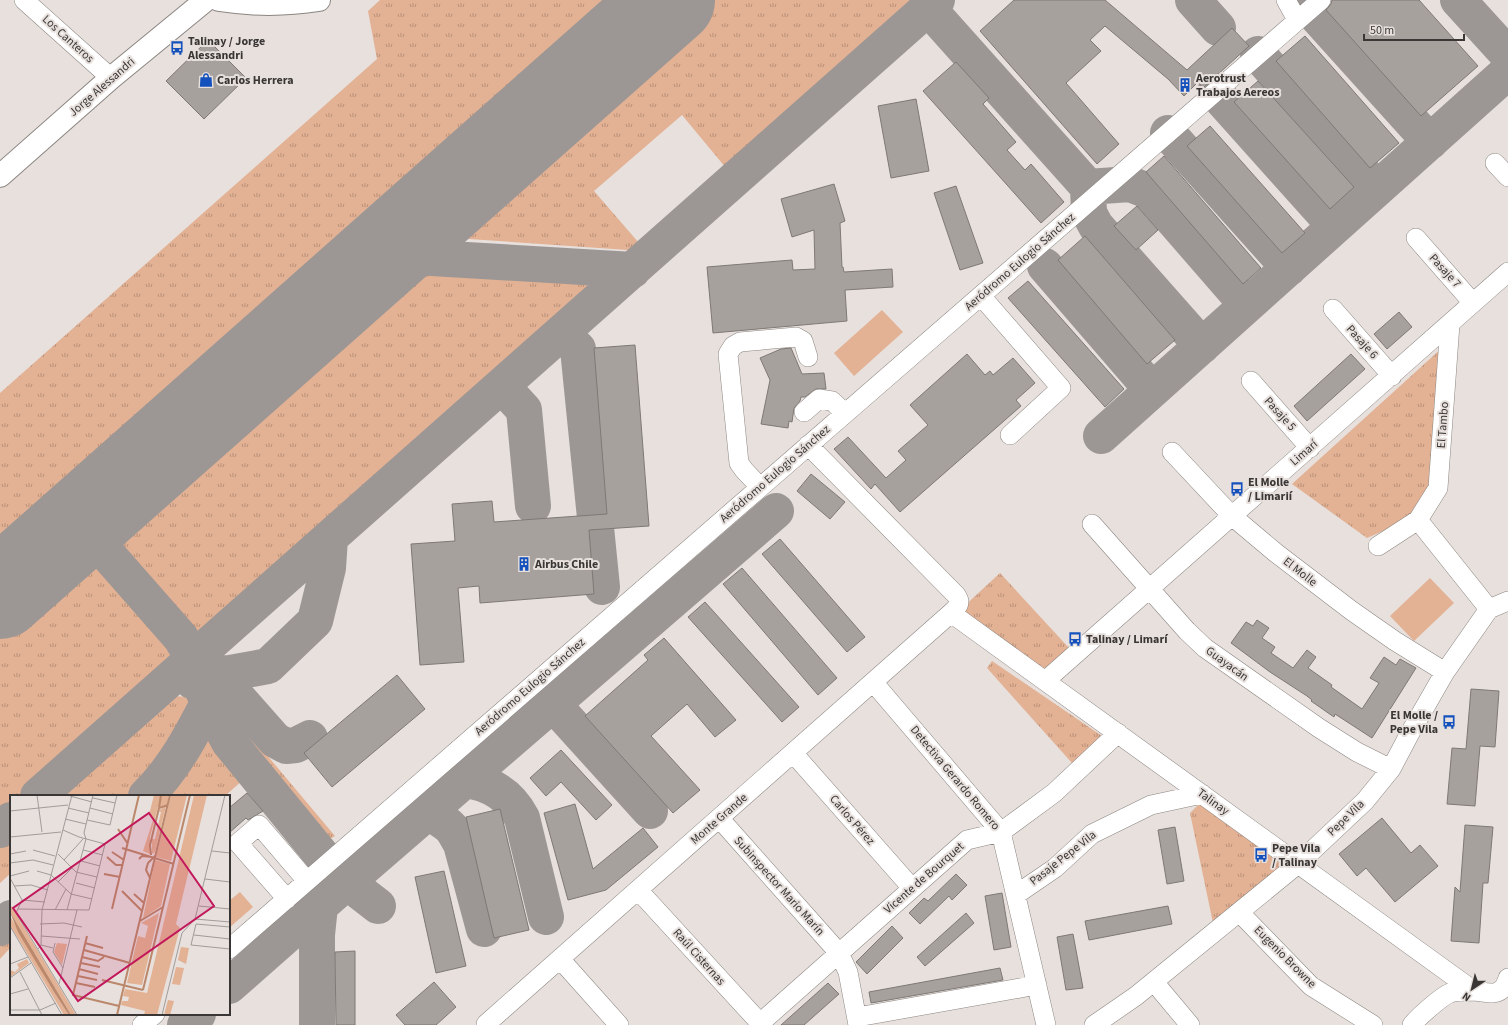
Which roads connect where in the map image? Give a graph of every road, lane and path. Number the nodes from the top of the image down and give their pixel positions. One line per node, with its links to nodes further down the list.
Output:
1 (24, 0): 8 (street, Los Canteros)
2 (206, 0): 8 (main road, Jorge Alessandri)
3 (219, 0): 4 (main road)
4 (319, 0)
5 (1286, 0): 7 (street)
6 (1321, 0): 7 (street, Aeródromo Eulogio Sánchez)
7 (1297, 20): 14 (street, Aeródromo Eulogio Sánchez)
8 (111, 78): 10 (main road, Jorge Alessandri)
9 (1495, 163): 11 (street)
10 (0, 176)
11 (1508, 177)
12 (1416, 238): 15 (street, Pasaje 7)
13 (1508, 272): 15 (street, Limarí)
14 (981, 296): 22 (street, Aeródromo Eulogio Sánchez); 23 (street)
15 (1474, 303): 17 (street, Limarí)
16 (1333, 309): 19 (street, Pasaje 6)
17 (1450, 324): 19 (street, Limarí); 29 (street, El Tambo)
18 (808, 357): 27 (street)
19 (1392, 376): 25 (street, Limarí)
20 (1251, 381): 25 (street, Pasaje 5)
21 (804, 412): 22 (street)
22 (845, 413): 24 (street, Aeródromo Eulogio Sánchez)
23 (1010, 435)
24 (808, 445): 27 (street, Aeródromo Eulogio Sánchez); 35 (street)
25 (1310, 448): 28 (street, Limarí)
26 (1172, 452): 28 (street, El Molle)
27 (760, 487): 46 (street, Aeródromo Eulogio Sánchez)
28 (1232, 516): 32 (street, Limarí); 36 (street, El Molle)
29 (1418, 520): 31 (street, El Tambo); 34 (street)
30 (1092, 524): 32 (street, Guayacán)
31 (1378, 546)
32 (1150, 589): 37 (street, Limarí); 41 (street, Guayacán)
33 (1508, 601): 34 (street)
34 (1489, 609): 36 (street, Pepe Vila)
35 (951, 613): 37 (street, Talinay); 38 (street, Monte Grande)
36 (1445, 672): 41 (street, Pepe Vila)
37 (1045, 681): 39 (street, Talinay)
38 (873, 682): 40 (street, Monte Grande); 44 (street, Detectiva Gerardo Romero)
39 (1118, 733): 42 (street, Talinay); 44 (street, Vicente de Bourquet)
40 (793, 753): 43 (street, Monte Grande); 47 (street, Carlos Pérez)
41 (1391, 769): 45 (street, Pepe Vila)
42 (1202, 794): 45 (street, Talinay); 49 (street, Pasaje Pepe Vila)
43 (719, 818): 48 (street, Monte Grande); 53 (street, Subinspector Mario Marín)
44 (1001, 832): 47 (street, Vicente de Bourquet); 49 (street, Detectiva Gerardo Romero)
45 (1298, 864): 51 (street, Pepe Vila); 58 (street, Talinay)
46 (307, 881): 50 (street, Aeródromo Eulogio Sánchez); 50 (street)
47 (912, 888): 53 (street, Vicente de Bourquet)
48 (638, 890): 54 (street, Monte Grande); 63 (street, Raúl Cisternas)
49 (1017, 894): 57 (street, Detectiva Gerardo Romero)
50 (287, 899): 52 (street, Aeródromo Eulogio Sánchez)
51 (1239, 912): 56 (street, Pepe Vila); 70 (street, Eugenio Browne)
52 (230, 948)
53 (839, 953): 61 (street); 63 (street, Vicente de Bourquet)
54 (560, 959): 62 (street, Monte Grande); 65 (street)
55 (1508, 978): 58 (street)
56 (1154, 982): 59 (street, Pepe Vila); 69 (street)
57 (1037, 985): 61 (street); 66 (street, Detectiva Gerardo Romero)
58 (1474, 991): 71 (street)
59 (1136, 996): 67 (street, Pepe Vila); 68 (street, Pepe Vila)
60 (154, 1015): 64 (street)
61 (858, 1021)
62 (487, 1024)
63 (759, 1024)
64 (142, 1025)
65 (619, 1025)
66 (1046, 1025)
67 (1094, 1025)
68 (1108, 1025)
69 (1190, 1025)
70 (1373, 1025)
71 (1412, 1025)

